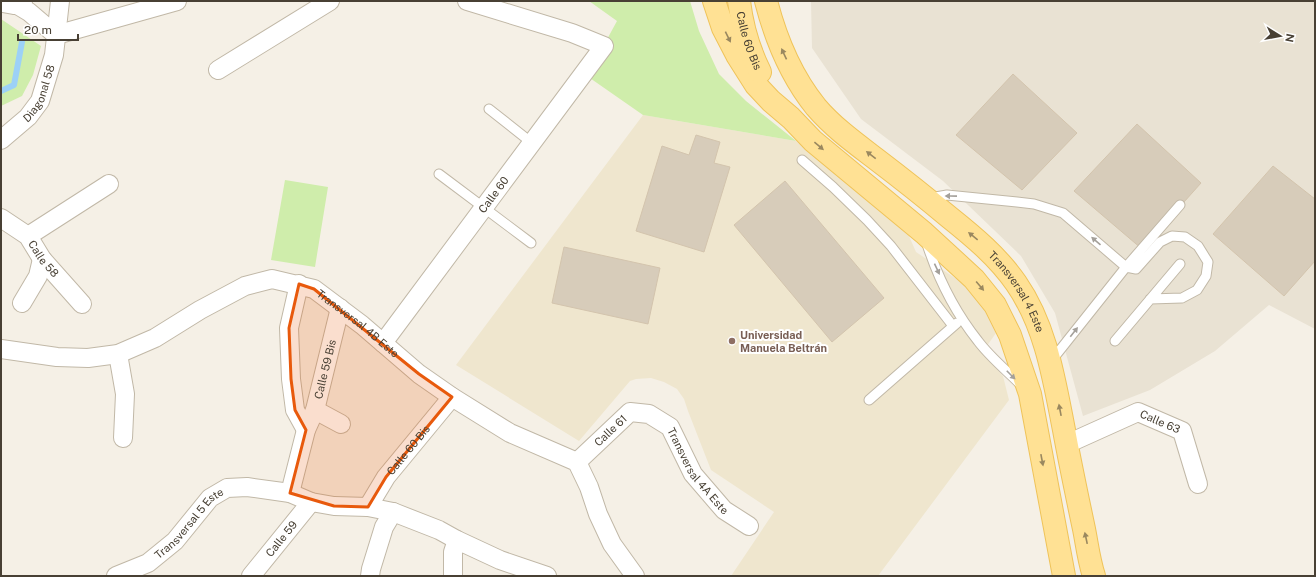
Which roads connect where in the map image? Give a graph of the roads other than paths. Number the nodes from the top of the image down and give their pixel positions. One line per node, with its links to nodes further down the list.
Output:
1 (60, 1): 9 (street, Diagonal 58)
2 (177, 1): 9 (street)
3 (330, 1): 10 (street)
4 (467, 1): 14 (street, Calle 60)
5 (714, 1): 12 (main road, one-way to 12)
6 (739, 1): 12 (main road, Calle 60 Bis)
7 (766, 1): 18 (main road, Transversal 4 Este, one-way to 7)
8 (13, 2): 9 (street)
9 (56, 35): 13 (street, Diagonal 58)
10 (218, 70)
11 (488, 109): 14 (lane)
12 (791, 118): 22 (main road, Transversal 4 Este, one-way to 22)
13 (1, 140)
14 (532, 143): 20 (street, Calle 60)
15 (802, 160): 34 (lane)
16 (440, 174): 20 (lane)
17 (109, 184): 23 (street)
18 (926, 198): 27 (lane, one-way to 18); 39 (main road, Transversal 4 Este, one-way to 18)
19 (1180, 205): 27 (lane)
20 (484, 207): 24 (lane); 36 (street, Calle 60)
21 (1, 218): 23 (street, Calle 58)
22 (924, 233): 33 (lane, one-way to 33); 40 (main road, Transversal 4 Este, one-way to 40)
23 (28, 236): 25 (street, Calle 58)
24 (531, 243)
25 (42, 259): 30 (street); 31 (street, Calle 58)
26 (1180, 264): 29 (lane)
27 (1126, 267): 29 (lane); 39 (lane, one-way to 27)
28 (299, 284): 32 (street, Transversal 4B Este); 38 (street, Transversal 4B Este); 46 (street)
29 (1150, 299): 35 (lane)
30 (22, 303)
31 (82, 304)
32 (340, 308): 36 (street, Transversal 4B Este); 43 (street, Calle 59 Bis)
33 (962, 318): 34 (lane); 40 (lane, one-way to 40)
34 (953, 326): 42 (lane)
35 (1115, 341)
36 (383, 343): 41 (street, Transversal 4B Este)
37 (1, 349): 38 (street, Transversal 4B Este)
38 (118, 354): 47 (street)
39 (1050, 363): 48 (main road, Transversal 4 Este, one-way to 39)
40 (1030, 394): 63 (main road, Transversal 4 Este, one-way to 63)
41 (452, 397): 49 (street, Transversal 4B Este); 53 (street, Calle 60 Bis)
42 (869, 400)
43 (315, 410): 45 (street); 46 (street, Calle 59 Bis)
44 (649, 414): 49 (street, Calle 61); 55 (street, Transversal 4A Este)
45 (341, 424)
46 (306, 430): 51 (street)
47 (123, 438)
48 (1067, 444): 50 (street, Calle 63); 64 (main road, Transversal 4 Este, one-way to 48)
49 (576, 462): 62 (street)
50 (1198, 484)
51 (290, 493): 52 (street); 57 (street, Transversal 5 Este)
52 (311, 502): 53 (street); 58 (street, Calle 59)
53 (368, 507): 54 (street)
54 (392, 512): 56 (street); 59 (street)
55 (749, 526)
56 (457, 540): 60 (street); 61 (street)
57 (116, 576)
58 (250, 576)
59 (370, 576)
60 (453, 576)
61 (547, 576)
62 (635, 576)
63 (1064, 576)
64 (1094, 576)

